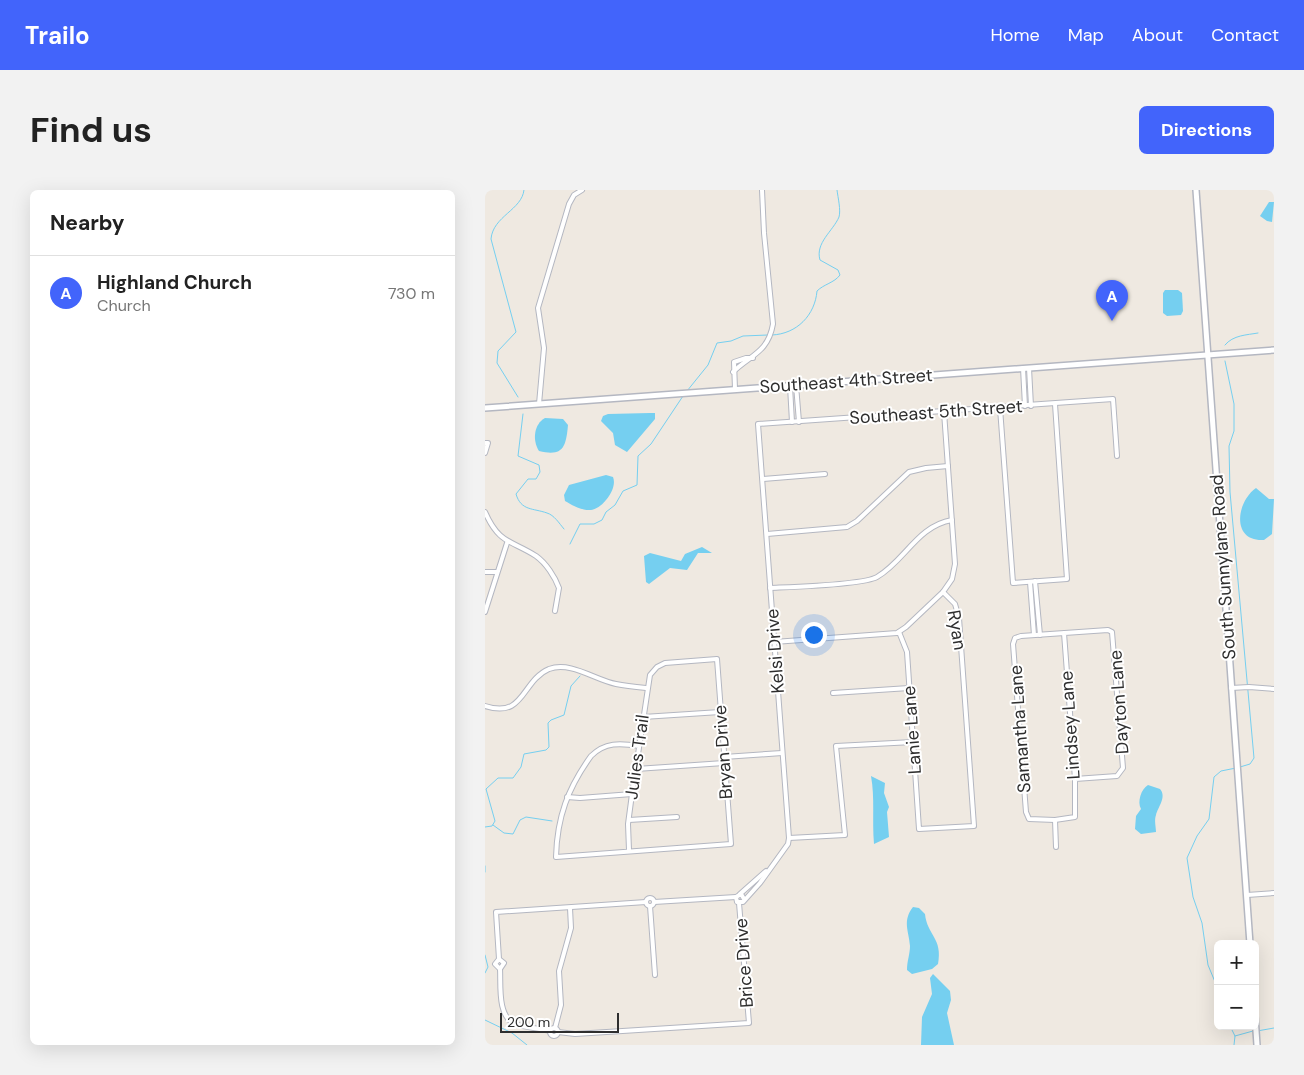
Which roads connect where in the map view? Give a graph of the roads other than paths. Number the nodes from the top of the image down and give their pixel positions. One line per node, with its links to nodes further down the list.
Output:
1 (582, 190): 10 (street)
2 (762, 190): 9 (street)
3 (1196, 190): 5 (main road, South Sunnylane Road)
4 (1274, 350): 5 (main road, Southeast 4th Street)
5 (1208, 355): 7 (main road, Southeast 4th Street); 45 (main road, South Sunnylane Road)
6 (1023, 368): 7 (main road, Southeast 4th Street); 8 (main road, Southeast 4th Street); 12 (street)
7 (1029, 368): 13 (street)
8 (793, 385): 9 (main road, Southeast 4th Street); 17 (street); 18 (street)
9 (735, 389): 10 (main road, Southeast 4th Street)
10 (539, 404): 14 (main road, Southeast 4th Street)
11 (1055, 404): 13 (street, Southeast 5th Street); 22 (street, Southeast 5th Street); 32 (street)
12 (1025, 406): 13 (street, Southeast 5th Street); 15 (street, Southeast 5th Street)
13 (1031, 406)
14 (485, 408)
15 (1000, 408): 16 (street, Southeast 5th Street); 32 (street)
16 (944, 412): 18 (street, Southeast 5th Street); 23 (street, Ryan)
17 (792, 422): 18 (street, Southeast 5th Street); 19 (street, Southeast 5th Street)
18 (799, 422)
19 (758, 424): 25 (street, Kelsi Drive)
20 (487, 443): 21 (street)
21 (485, 453)
22 (1117, 456)
23 (948, 466): 27 (street, Ryan); 28 (street)
24 (825, 474): 25 (street)
25 (763, 479): 28 (street, Kelsi Drive)
26 (485, 512): 29 (street)
27 (952, 520): 33 (street); 34 (street, Ryan)
28 (767, 534): 33 (street, Kelsi Drive)
29 (507, 542): 31 (street); 36 (street)
30 (485, 572): 31 (street)
31 (497, 572): 35 (street)
32 (1033, 582): 39 (street); 40 (street)
33 (770, 588): 41 (street, Kelsi Drive)
34 (943, 592): 37 (street); 63 (street, Ryan)
35 (485, 612)
36 (555, 612)
37 (899, 632): 41 (street); 44 (street, Lanie Lane)
38 (1063, 633): 40 (street); 57 (street, Lindsey Lane); 57 (street, Dayton Lane)
39 (1034, 635): 40 (street); 62 (street, Samantha Lane)
40 (1039, 635)
41 (775, 642): 53 (street, Kelsi Drive)
42 (717, 659): 43 (street, Julies Trail); 49 (street, Bryan Drive)
43 (646, 688): 48 (street); 50 (street, Julies Trail)
44 (909, 688): 47 (street); 51 (street, Lanie Lane)
45 (1231, 688): 46 (street); 70 (main road, South Sunnylane Road)
46 (1274, 689)
47 (833, 693)
48 (485, 706)
49 (720, 712): 50 (street); 54 (street, Bryan Drive)
50 (643, 717): 52 (street, Julies Trail)
51 (913, 742): 63 (street, Lanie Lane); 64 (street)
52 (639, 746): 56 (street, Julies Trail); 59 (street)
53 (782, 752): 54 (street); 64 (street, Kelsi Drive)
54 (724, 757): 55 (street, Bryan Drive)
55 (724, 763): 56 (street); 66 (street, Bryan Drive)
56 (636, 769): 58 (street, Julies Trail)
57 (1075, 779): 62 (street, Lindsey Lane)
58 (632, 794): 59 (street); 61 (street, Julies Trail)
59 (567, 797): 66 (street)
60 (677, 817): 61 (street)
61 (629, 820): 66 (street, Julies Trail)
62 (1055, 820): 65 (street)
63 (919, 830)
64 (789, 838): 67 (street)
65 (1056, 847)
66 (629, 850)
67 (767, 870): 69 (street); 72 (street)
68 (1274, 893): 70 (street)
69 (740, 894): 71 (street); 72 (street)
70 (1247, 895): 78 (main road, South Sunnylane Road)
71 (736, 897): 74 (street); 75 (street)
72 (744, 899): 75 (street)
73 (645, 902): 74 (street); 76 (street); 77 (street)
74 (654, 902): 76 (street)
75 (739, 902): 83 (street, Brice Drive)
76 (650, 906): 79 (street)
77 (570, 908): 80 (street); 82 (street)
78 (1250, 940)
79 (655, 975)
80 (555, 1028): 82 (street); 83 (street)
81 (1256, 1030): 84 (main road)
82 (550, 1031): 83 (street)
83 (559, 1032)
84 (1257, 1045)

